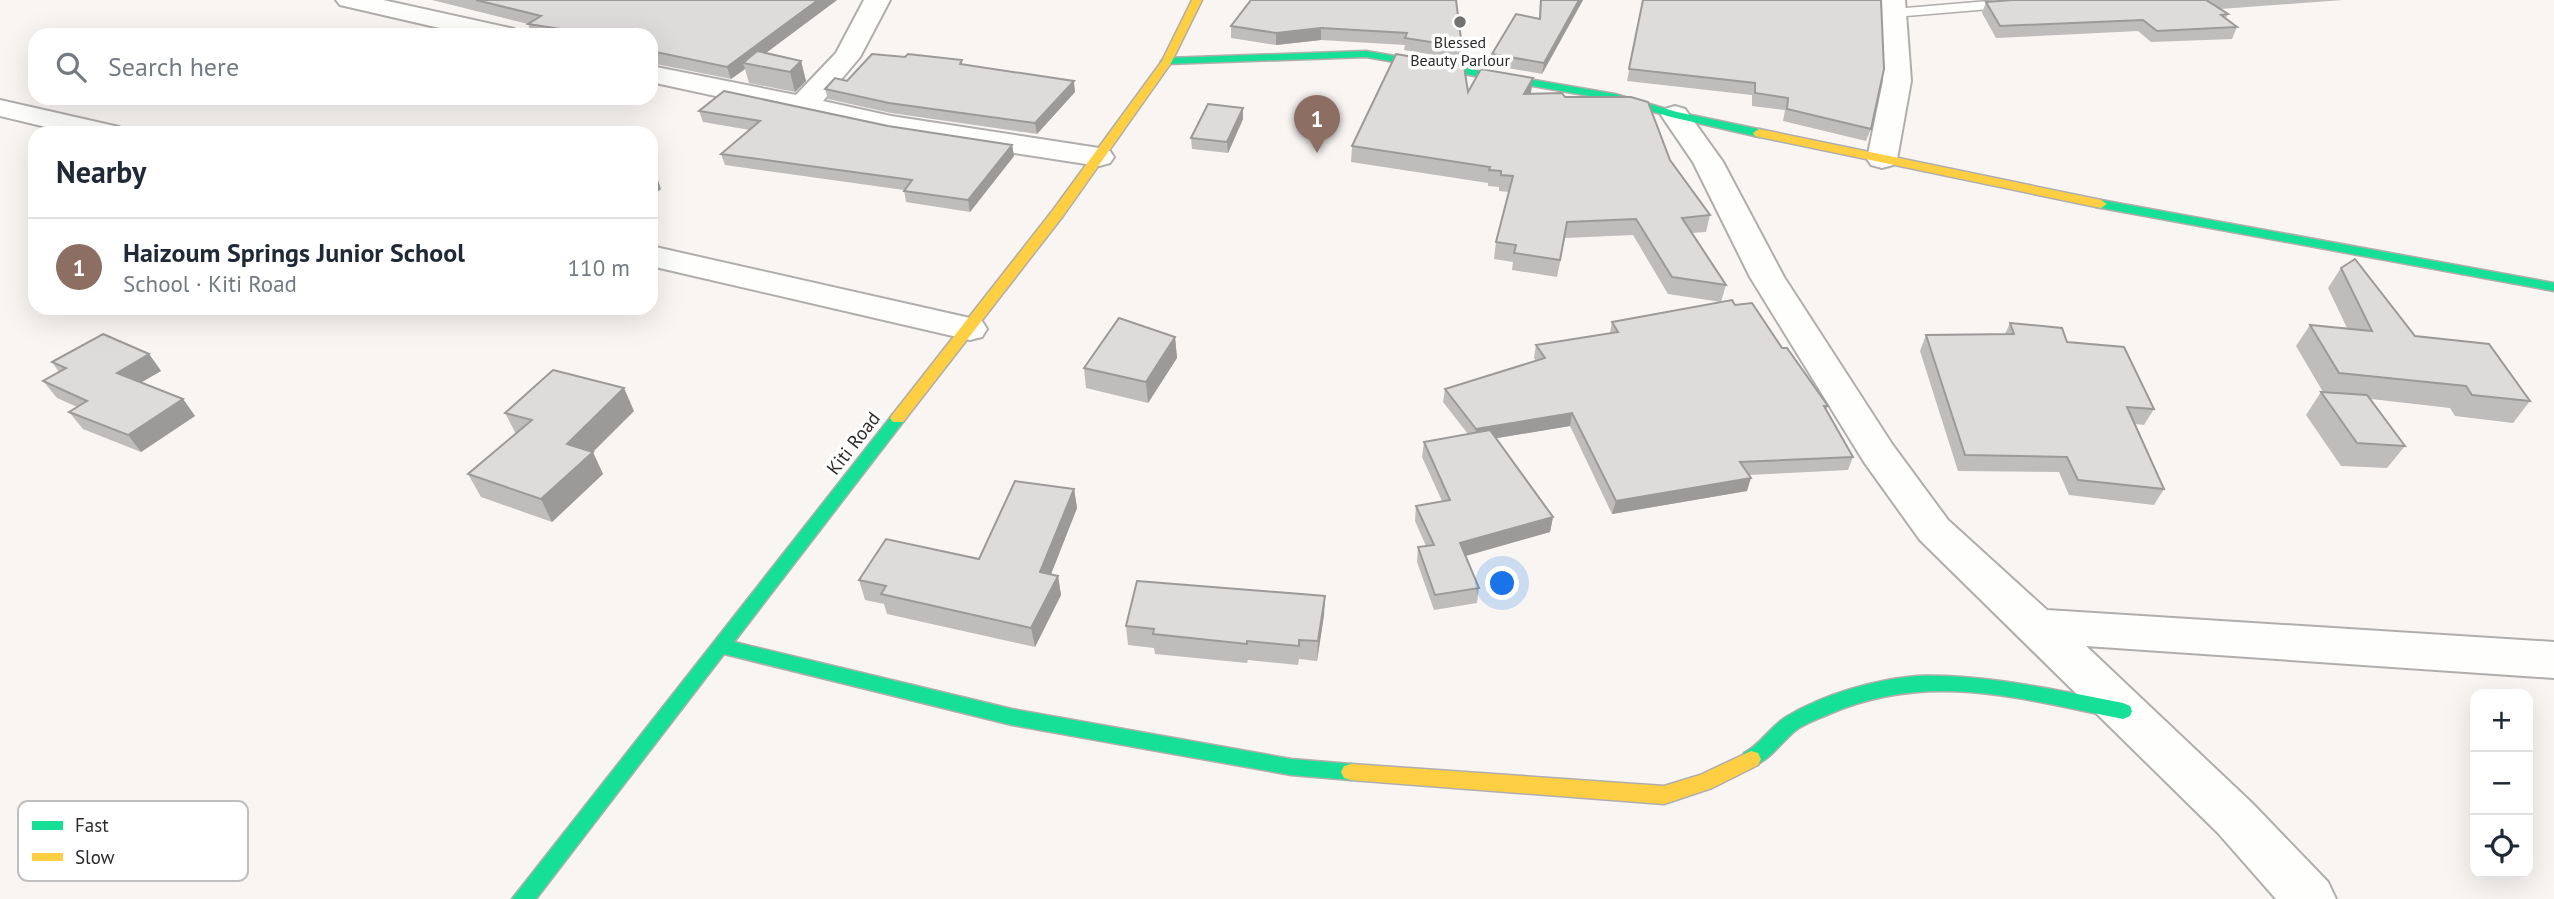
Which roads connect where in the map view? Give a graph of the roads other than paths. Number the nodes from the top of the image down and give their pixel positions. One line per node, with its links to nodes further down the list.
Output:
1 (349, 0): 6 (street)
2 (877, 0): 9 (street)
3 (1198, 0): 7 (street, Kiti Road)
4 (2023, 3): 5 (lane)
5 (1893, 7): 14 (street)
6 (474, 28)
7 (1167, 61): 11 (street); 13 (street, Kiti Road)
8 (658, 75): 9 (street)
9 (802, 105): 13 (street)
10 (0, 108): 12 (street)
11 (1675, 114): 14 (street); 18 (street)
12 (78, 126)
13 (1099, 157): 17 (street, Kiti Road)
14 (1882, 159): 16 (street)
15 (658, 258): 17 (street)
16 (2554, 287)
17 (970, 329): 19 (street, Kiti Road)
18 (2036, 626): 20 (street); 21 (street)
19 (721, 646): 21 (street); 22 (street, Kiti Road)
20 (2554, 660)
21 (2123, 711): 23 (street)
22 (523, 899)
23 (2310, 899)

